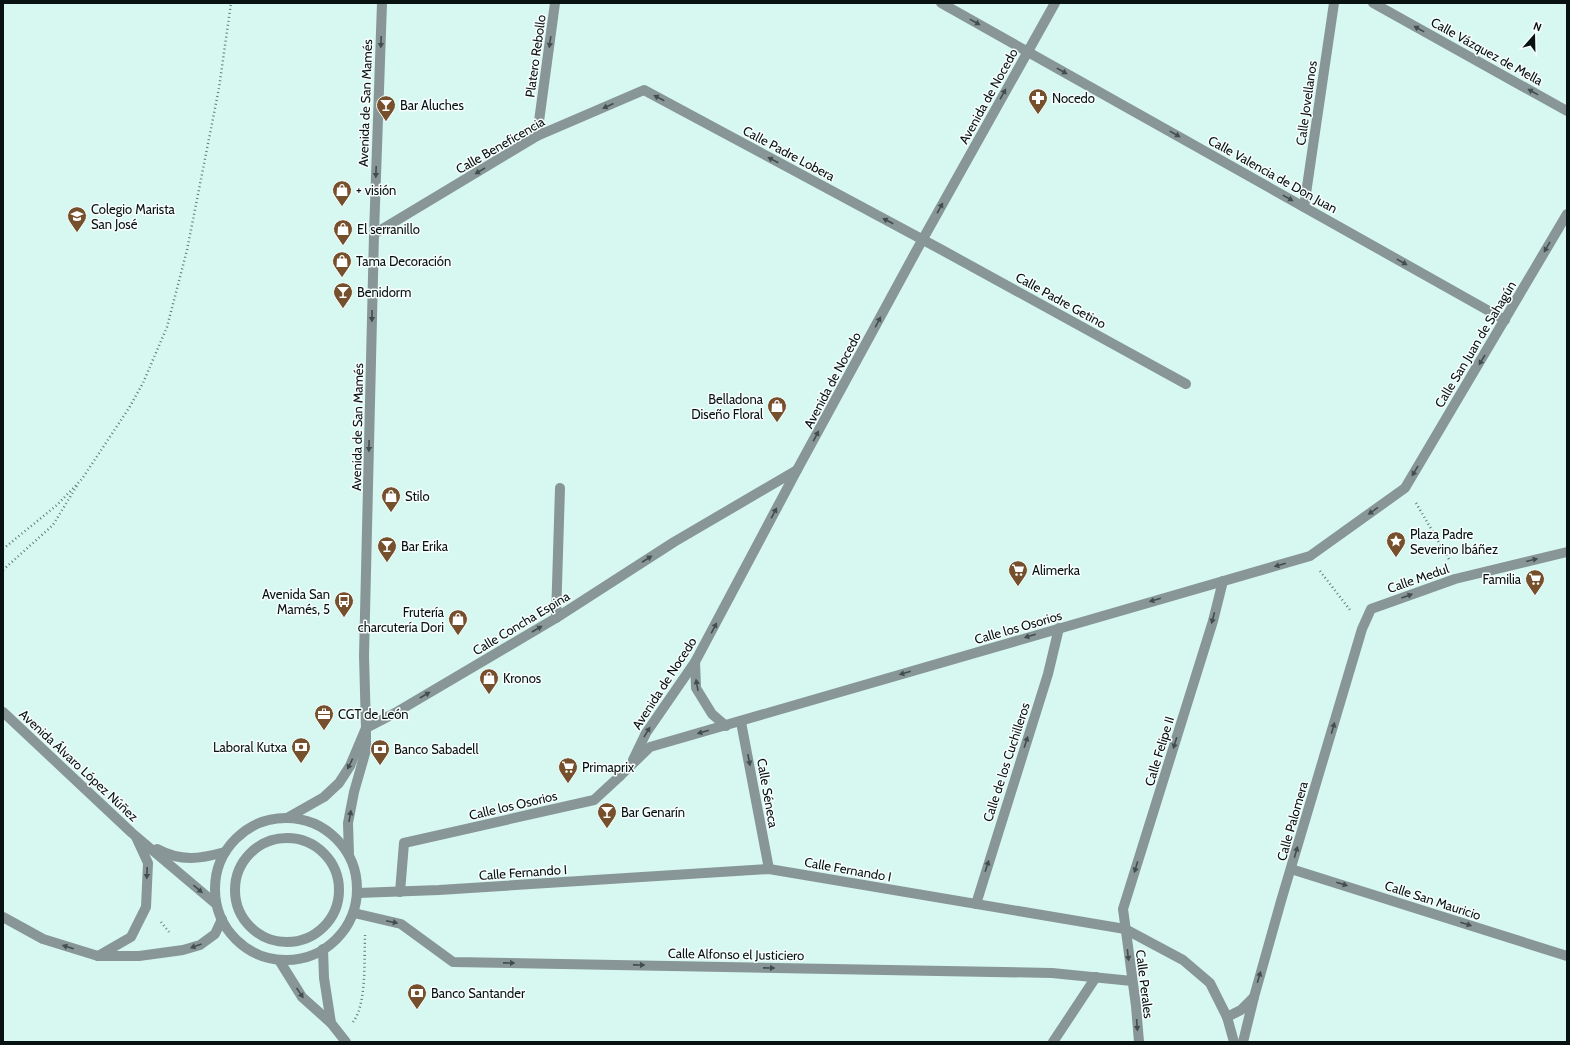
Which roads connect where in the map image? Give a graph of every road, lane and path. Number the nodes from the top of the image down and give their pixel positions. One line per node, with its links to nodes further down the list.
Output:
1 (231, 3): 19 (path)
2 (382, 3): 14 (street, Avenida de San Mamés, one-way to 14)
3 (555, 3): 11 (street, Platero Rebollo, one-way to 11)
4 (941, 3): 8 (street, Calle Valencia de Don Juan, one-way to 8)
5 (1055, 3): 8 (street, Avenida de Nocedo)
6 (1334, 3): 12 (street, Calle Jovellanos)
7 (1373, 3): 10 (street, Calle Vázquez de Mella, one-way to 7)
8 (1028, 52): 12 (street, Calle Valencia de Don Juan, one-way to 12); 15 (street, Avenida de Nocedo, one-way to 8)
9 (644, 90): 11 (street, Calle Beneficencia, one-way to 11); 15 (street, Calle Padre Lobera, one-way to 9)
10 (1567, 111)
11 (537, 136): 14 (street, Calle Beneficencia, one-way to 14)
12 (1304, 207): 16 (street, Calle Valencia de Don Juan, one-way to 16)
13 (1567, 214): 16 (street, Calle San Juan de Sahagún, one-way to 16)
14 (374, 234): 36 (street, Avenida de San Mamés, one-way to 36)
15 (922, 240): 17 (street, Calle Padre Getino); 18 (street, Avenida de Nocedo, one-way to 15)
16 (1505, 320): 21 (street, Calle San Juan de Sahagún, one-way to 21)
17 (1186, 384)
18 (797, 470): 29 (street, Calle Concha Espina, one-way to 18); 32 (street, Avenida de Nocedo, one-way to 18)
19 (82, 479): 22 (path); 25 (path)
20 (560, 488): 29 (street)
21 (1405, 488): 24 (street, one-way to 24); 26 (path)
22 (3, 548)
23 (1567, 552): 26 (street, Calle Medul, one-way to 23)
24 (1313, 554): 27 (street, Calle los Osorios, one-way to 27); 31 (path)
25 (3, 570)
26 (1455, 579): 28 (street, Calle Medul, one-way to 26)
27 (1223, 581): 30 (street, Calle los Osorios, one-way to 30); 52 (street, Calle Felipe II, one-way to 52)
28 (1371, 609): 31 (street, Calle Palomera)
29 (556, 618): 36 (street, Calle Concha Espina, one-way to 29)
30 (1059, 628): 34 (street, Calle los Osorios, one-way to 34); 48 (street, Calle de los Cuchilleros, one-way to 30)
31 (1362, 629): 43 (street, Calle Palomera, one-way to 31)
32 (695, 662): 35 (street, one-way to 32); 37 (street, Avenida de Nocedo, one-way to 32)
33 (3, 712): 39 (street, Avenida Álvaro López Núñez)
34 (741, 722): 35 (street, Calle los Osorios); 42 (street, Calle Séneca, one-way to 42)
35 (726, 726): 37 (street, Calle los Osorios, one-way to 37)
36 (366, 728): 38 (street, Avenida de San Mamés, one-way to 38); 41 (street, one-way to 36)
37 (629, 767): 45 (street, Calle los Osorios)
38 (287, 818): 40 (street); 41 (street)
39 (136, 837): 40 (street, Avenida Álvaro López Núñez); 47 (street, Avenida Álvaro López Núñez, one-way to 47); 54 (street, one-way to 54)
40 (225, 852): 47 (street)
41 (349, 855): 46 (street)
42 (769, 869): 45 (street, Calle Fernando I); 48 (street, Calle Fernando I)
43 (1291, 869): 55 (street, Calle San Mauricio, one-way to 55); 59 (street, Calle Palomera, one-way to 43)
44 (236, 890): 44 (street)
45 (400, 892): 46 (street, Calle Fernando I)
46 (358, 893): 49 (street)
47 (216, 904): 51 (street)
48 (976, 904): 52 (street, Calle Fernando I)
49 (354, 913): 53 (street); 57 (street, Calle Alfonso el Justiciero, one-way to 57)
50 (3, 917): 54 (street, one-way to 50)
51 (222, 919): 54 (street, one-way to 54); 56 (street)
52 (1125, 929): 58 (street, Calle Perales, one-way to 58); 60 (street, Calle Fernando I)
53 (323, 949): 56 (street); 61 (street)
54 (98, 956)
55 (1567, 956)
56 (279, 960): 61 (street, one-way to 61)
57 (1096, 977): 58 (street, Calle Alfonso el Justiciero); 63 (street)
58 (1132, 981): 64 (street, Calle Perales, one-way to 64)
59 (1254, 997): 60 (street); 66 (street, Calle Palomera)
60 (1227, 1017): 65 (street, Calle Fernando I)
61 (331, 1023): 62 (street)
62 (346, 1042)
63 (1053, 1042)
64 (1139, 1042)
65 (1234, 1042)
66 (1243, 1042)

